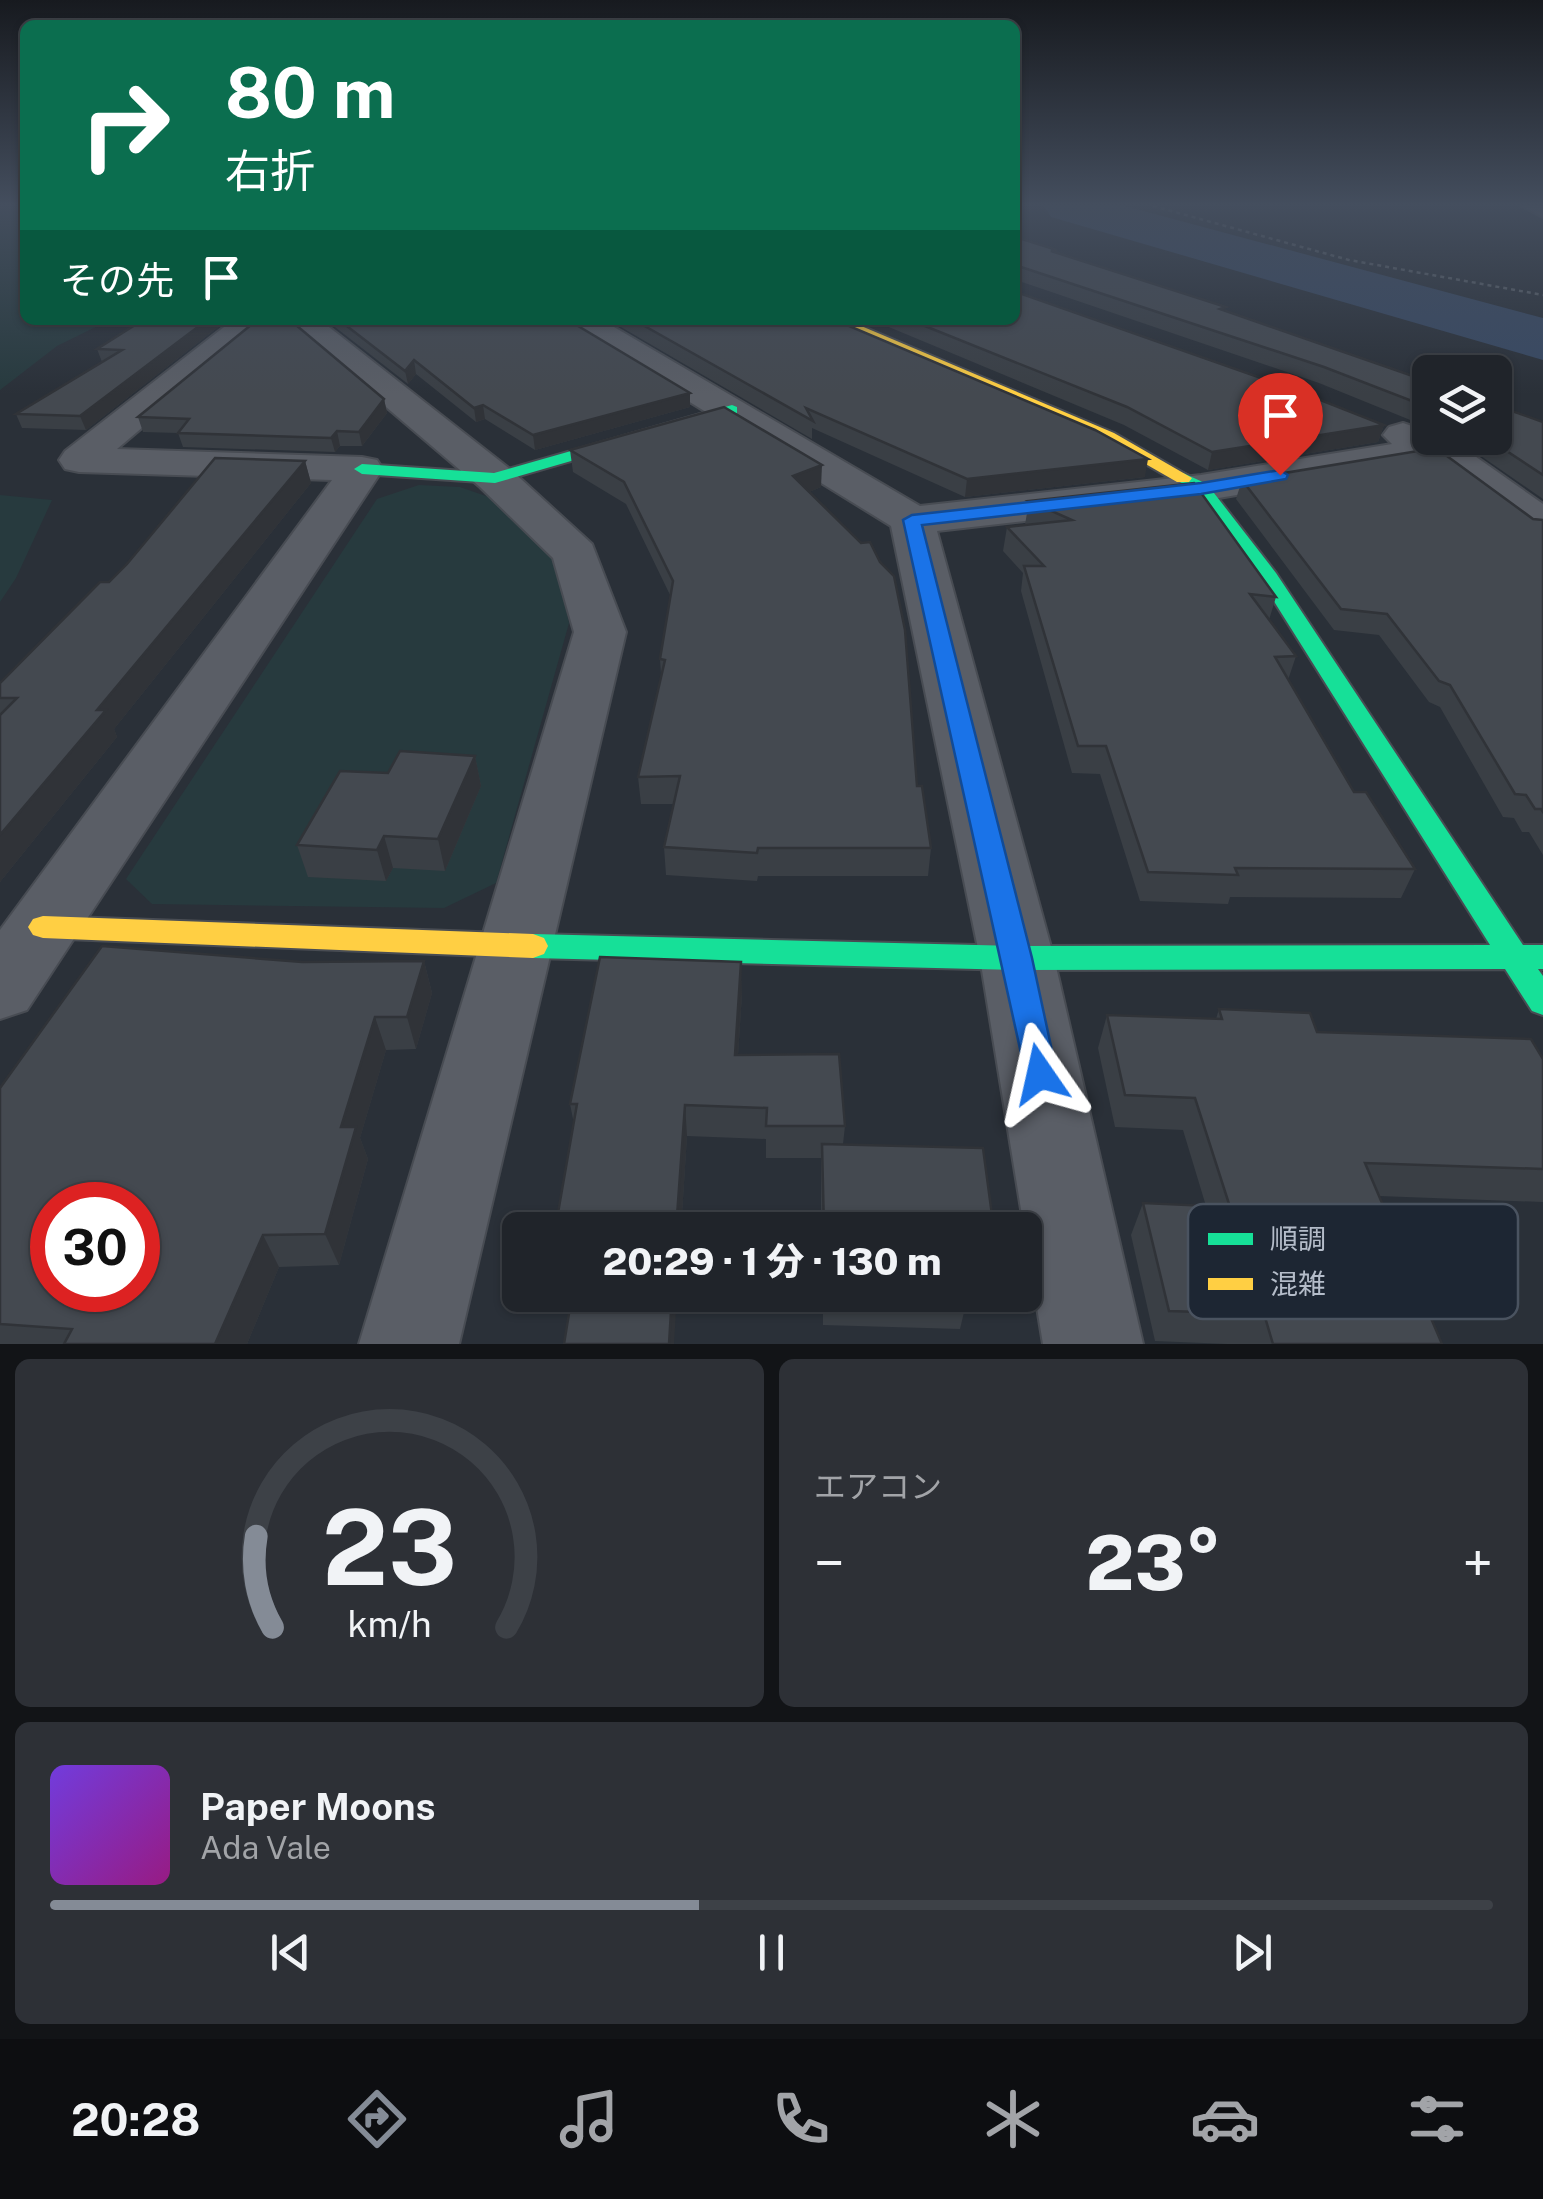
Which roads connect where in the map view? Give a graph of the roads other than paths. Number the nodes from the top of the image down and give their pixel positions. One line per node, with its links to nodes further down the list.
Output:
1 (247, 325): 10 (street)
2 (306, 325): 11 (street)
3 (588, 325): 5 (street)
4 (848, 325): 12 (street)
5 (732, 410): 11 (street); 13 (street)
6 (1371, 422): 7 (street)
7 (1412, 439)
8 (1412, 453): 12 (street)
9 (1446, 455): 14 (street)
10 (362, 469): 11 (street); 15 (street)
11 (495, 478): 16 (street)
12 (1201, 488): 13 (street); 17 (street)
13 (912, 520): 18 (street)
14 (1543, 525)
15 (43, 927): 16 (street); 20 (street)
16 (516, 946): 18 (street); 22 (street)
17 (1515, 957): 18 (street); 19 (street); 21 (street)
18 (1017, 958): 23 (street)
19 (1543, 958)
20 (0, 988)
21 (1543, 1002)
22 (409, 1344)
23 (1093, 1344)

